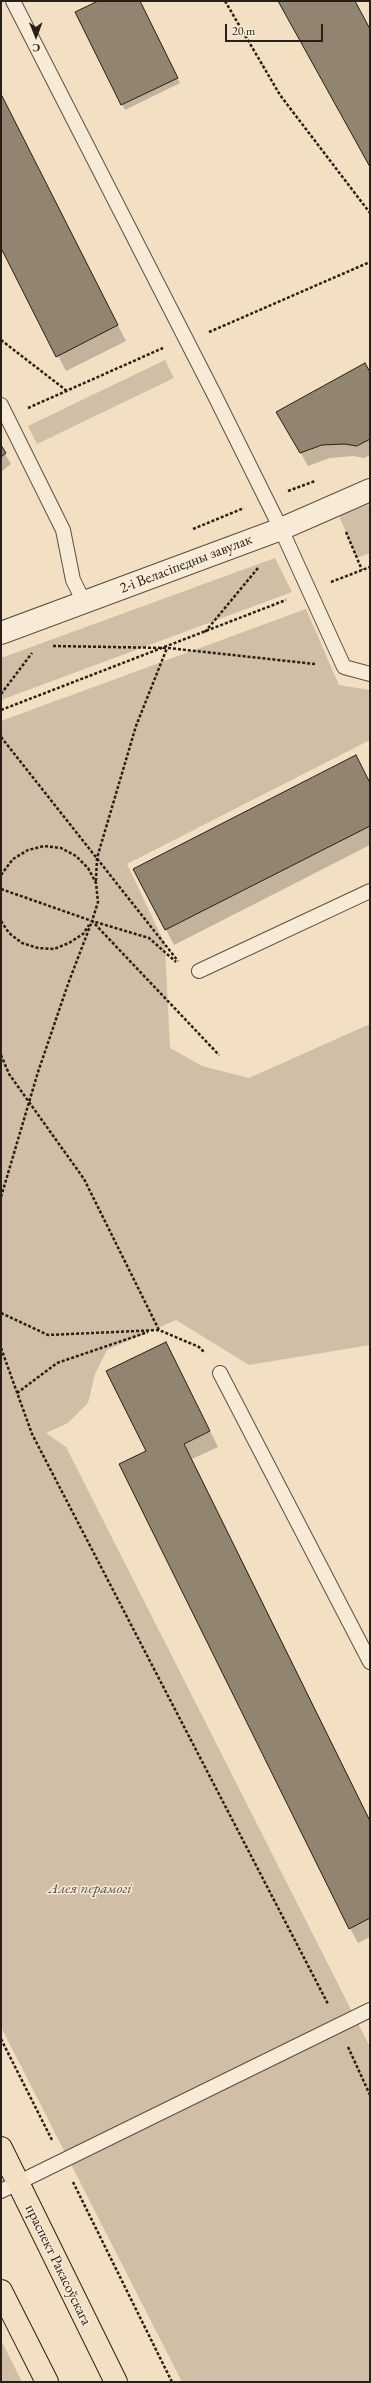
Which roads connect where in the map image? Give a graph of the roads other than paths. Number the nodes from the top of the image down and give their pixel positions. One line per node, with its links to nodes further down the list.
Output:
1 (13, 1): 4 (lane)
2 (1, 406): 5 (lane)
3 (370, 490): 4 (street, 2-і Веласіпедны завулак)
4 (281, 529): 5 (street, 2-і Веласіпедны завулак); 7 (lane)
5 (84, 602): 6 (street, 2-і Веласіпедны завулак)
6 (1, 633)
7 (370, 674)
8 (370, 891): 9 (lane)
9 (199, 971)
10 (220, 1373): 11 (lane)
11 (370, 1662)
12 (370, 2010): 14 (lane)
13 (1, 2148): 14 (main road, праспект Ракасоўскага)
14 (10, 2187): 17 (main road, праспект Ракасоўскага)
15 (1, 2291): 16 (main road)
16 (47, 2382)
17 (116, 2382)

